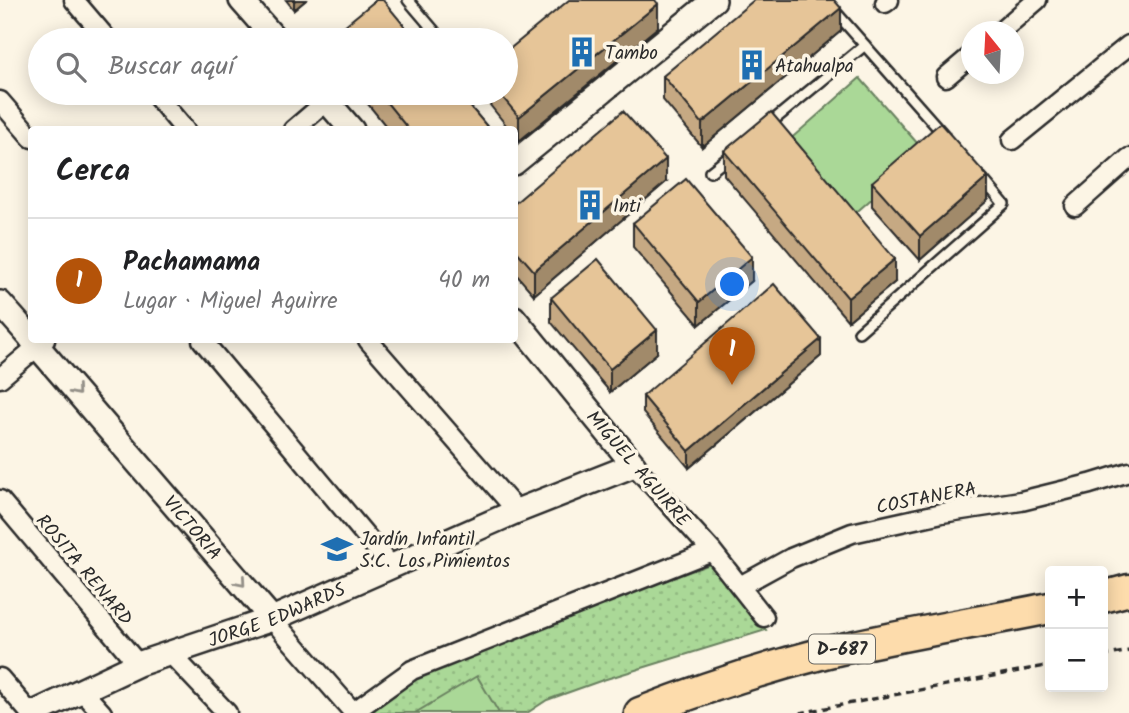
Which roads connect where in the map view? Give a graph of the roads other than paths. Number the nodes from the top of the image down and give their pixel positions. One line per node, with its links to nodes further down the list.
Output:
1 (74, 0): 8 (street)
2 (241, 0): 9 (street)
3 (408, 0): 10 (lane)
4 (714, 0): 28 (street)
5 (825, 0): 12 (lane)
6 (1037, 0): 7 (street)
7 (1013, 21)
8 (98, 28)
9 (265, 28)
10 (432, 28)
11 (1129, 45): 24 (street)
12 (865, 46): 22 (lane); 25 (lane)
13 (961, 64): 14 (street)
14 (946, 77)
15 (0, 101): 23 (street)
16 (164, 105): 19 (street)
17 (316, 105): 20 (street)
18 (330, 105): 21 (street)
19 (183, 126)
20 (297, 126)
21 (348, 126)
22 (762, 130)
23 (28, 133)
24 (1012, 140)
25 (952, 145)
26 (741, 146): 29 (lane)
27 (1129, 158): 31 (street)
28 (518, 160)
29 (710, 172)
30 (978, 174): 34 (lane)
31 (1074, 206)
32 (0, 303): 35 (street, VICTORIA)
33 (518, 323): 41 (street, MIGUEL AGUIRRE)
34 (859, 332)
35 (28, 333)
36 (34, 343): 40 (street)
37 (38, 343): 52 (street, VICTORIA, one-way to 52)
38 (204, 343): 46 (street)
39 (371, 343): 44 (street)
40 (0, 378)
41 (634, 465): 44 (street, JORGE EDWARDS); 45 (street, MIGUEL AGUIRRE)
42 (1129, 472): 47 (street, COSTANERA)
43 (0, 500): 54 (street, ROSITA RENARD)
44 (517, 511): 46 (street, JORGE EDWARDS)
45 (712, 551): 47 (street, MIGUEL AGUIRRE); 60 (street)
46 (392, 568): 52 (street, JORGE EDWARDS)
47 (740, 586): 51 (street, MIGUEL AGUIRRE)
48 (1129, 591): 49 (highway)
49 (1108, 596)
50 (1045, 609): 61 (highway, D-687)
51 (764, 617)
52 (272, 619): 53 (street, JORGE EDWARDS); 60 (street, VICTORIA)
53 (170, 653): 54 (street, JORGE EDWARDS); 59 (street)
54 (138, 664): 56 (street, JORGE EDWARDS)
55 (0, 678): 57 (street)
56 (82, 691): 57 (street, JORGE EDWARDS); 58 (street)
57 (32, 713)
58 (102, 713)
59 (227, 713)
60 (353, 713)
61 (640, 713)

